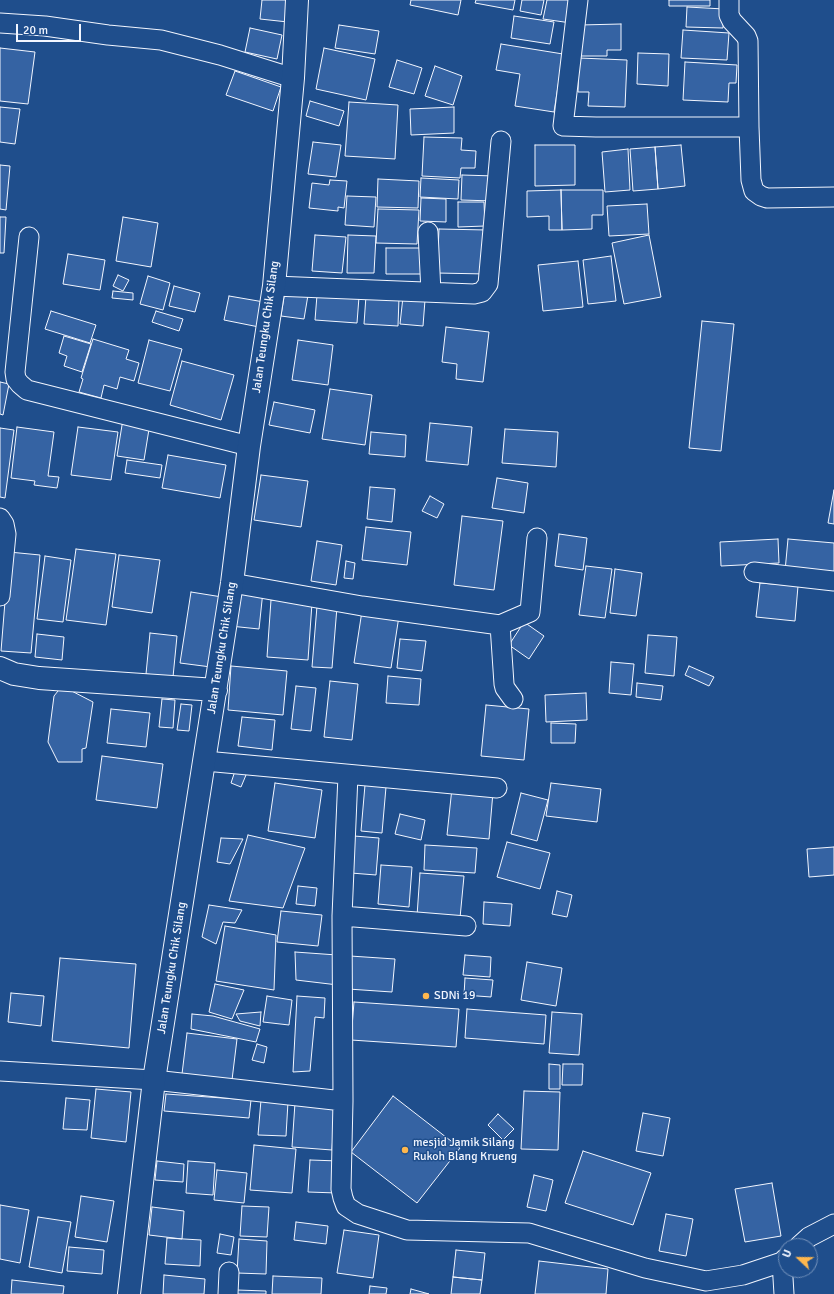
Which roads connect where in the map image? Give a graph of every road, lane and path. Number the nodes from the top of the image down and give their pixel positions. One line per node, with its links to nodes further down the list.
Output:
1 (297, 0): 5 (street, Jalan Teungku Chik Silang)
2 (578, 0): 6 (street)
3 (729, 0): 6 (street)
4 (0, 23): 5 (street)
5 (293, 78): 11 (street, Jalan Teungku Chik Silang)
6 (749, 127): 8 (street)
7 (501, 141): 12 (street)
8 (834, 197)
9 (428, 232): 12 (street)
10 (29, 237): 13 (street)
11 (274, 286): 12 (street); 13 (street, Jalan Teungku Chik Silang)
12 (432, 292)
13 (249, 446): 18 (street, Jalan Teungku Chik Silang)
14 (0, 518): 19 (street)
15 (537, 538): 20 (street)
16 (754, 572): 17 (street)
17 (834, 581)
18 (232, 583): 20 (street); 22 (street, Jalan Teungku Chik Silang)
19 (0, 596)
20 (500, 625): 23 (street)
21 (0, 668): 22 (street)
22 (216, 690): 24 (street, Jalan Teungku Chik Silang)
23 (513, 698)
24 (205, 761): 25 (street); 30 (street, Jalan Teungku Chik Silang)
25 (348, 775): 26 (street); 27 (street)
26 (497, 788)
27 (342, 916): 28 (street); 31 (street)
28 (466, 926)
29 (0, 1071): 30 (street)
30 (154, 1080): 31 (street); 37 (street, Jalan Teungku Chik Silang)
31 (343, 1101): 34 (street)
32 (834, 1224): 33 (street)
33 (808, 1238)
34 (778, 1262)
35 (230, 1272): 38 (street)
36 (784, 1278): 39 (street)
37 (129, 1294)
38 (228, 1294)
39 (784, 1294)

